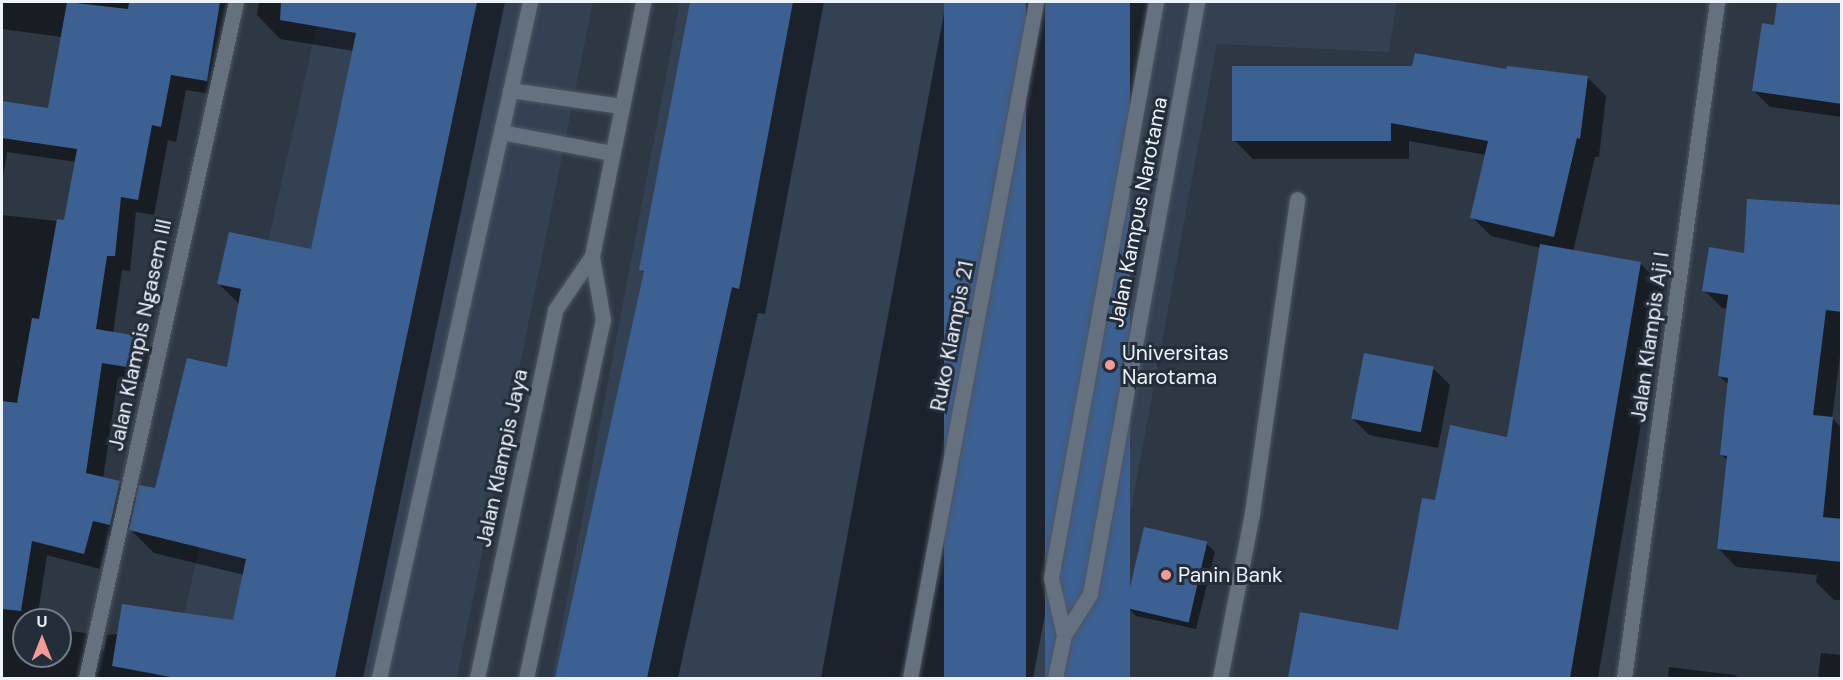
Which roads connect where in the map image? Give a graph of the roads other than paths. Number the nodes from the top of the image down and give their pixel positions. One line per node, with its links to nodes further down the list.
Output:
1 (236, 2): 15 (street, Jalan Klampis Ngasem III)
2 (530, 2): 8 (street)
3 (643, 2): 9 (street, Jalan Klampis Jaya)
4 (1036, 2): 19 (street, Ruko Klampis 21)
5 (1156, 2): 14 (street, Jalan Kampus Narotama)
6 (1197, 2): 14 (street, Jalan Kampus Narotama)
7 (1717, 2): 22 (street, Jalan Klampis Aji I)
8 (510, 90): 9 (street); 10 (street)
9 (621, 106): 11 (street, Jalan Klampis Jaya)
10 (501, 132): 11 (street); 16 (street)
11 (611, 153): 13 (street, Jalan Klampis Jaya)
12 (1297, 199): 21 (street)
13 (592, 256): 17 (street, Jalan Klampis Jaya); 18 (street, Jalan Klampis Jaya)
14 (1064, 635): 20 (street, Jalan Kampus Narotama)
15 (86, 678)
16 (379, 678)
17 (477, 678)
18 (526, 678)
19 (910, 678)
20 (1055, 678)
21 (1220, 678)
22 (1624, 678)

